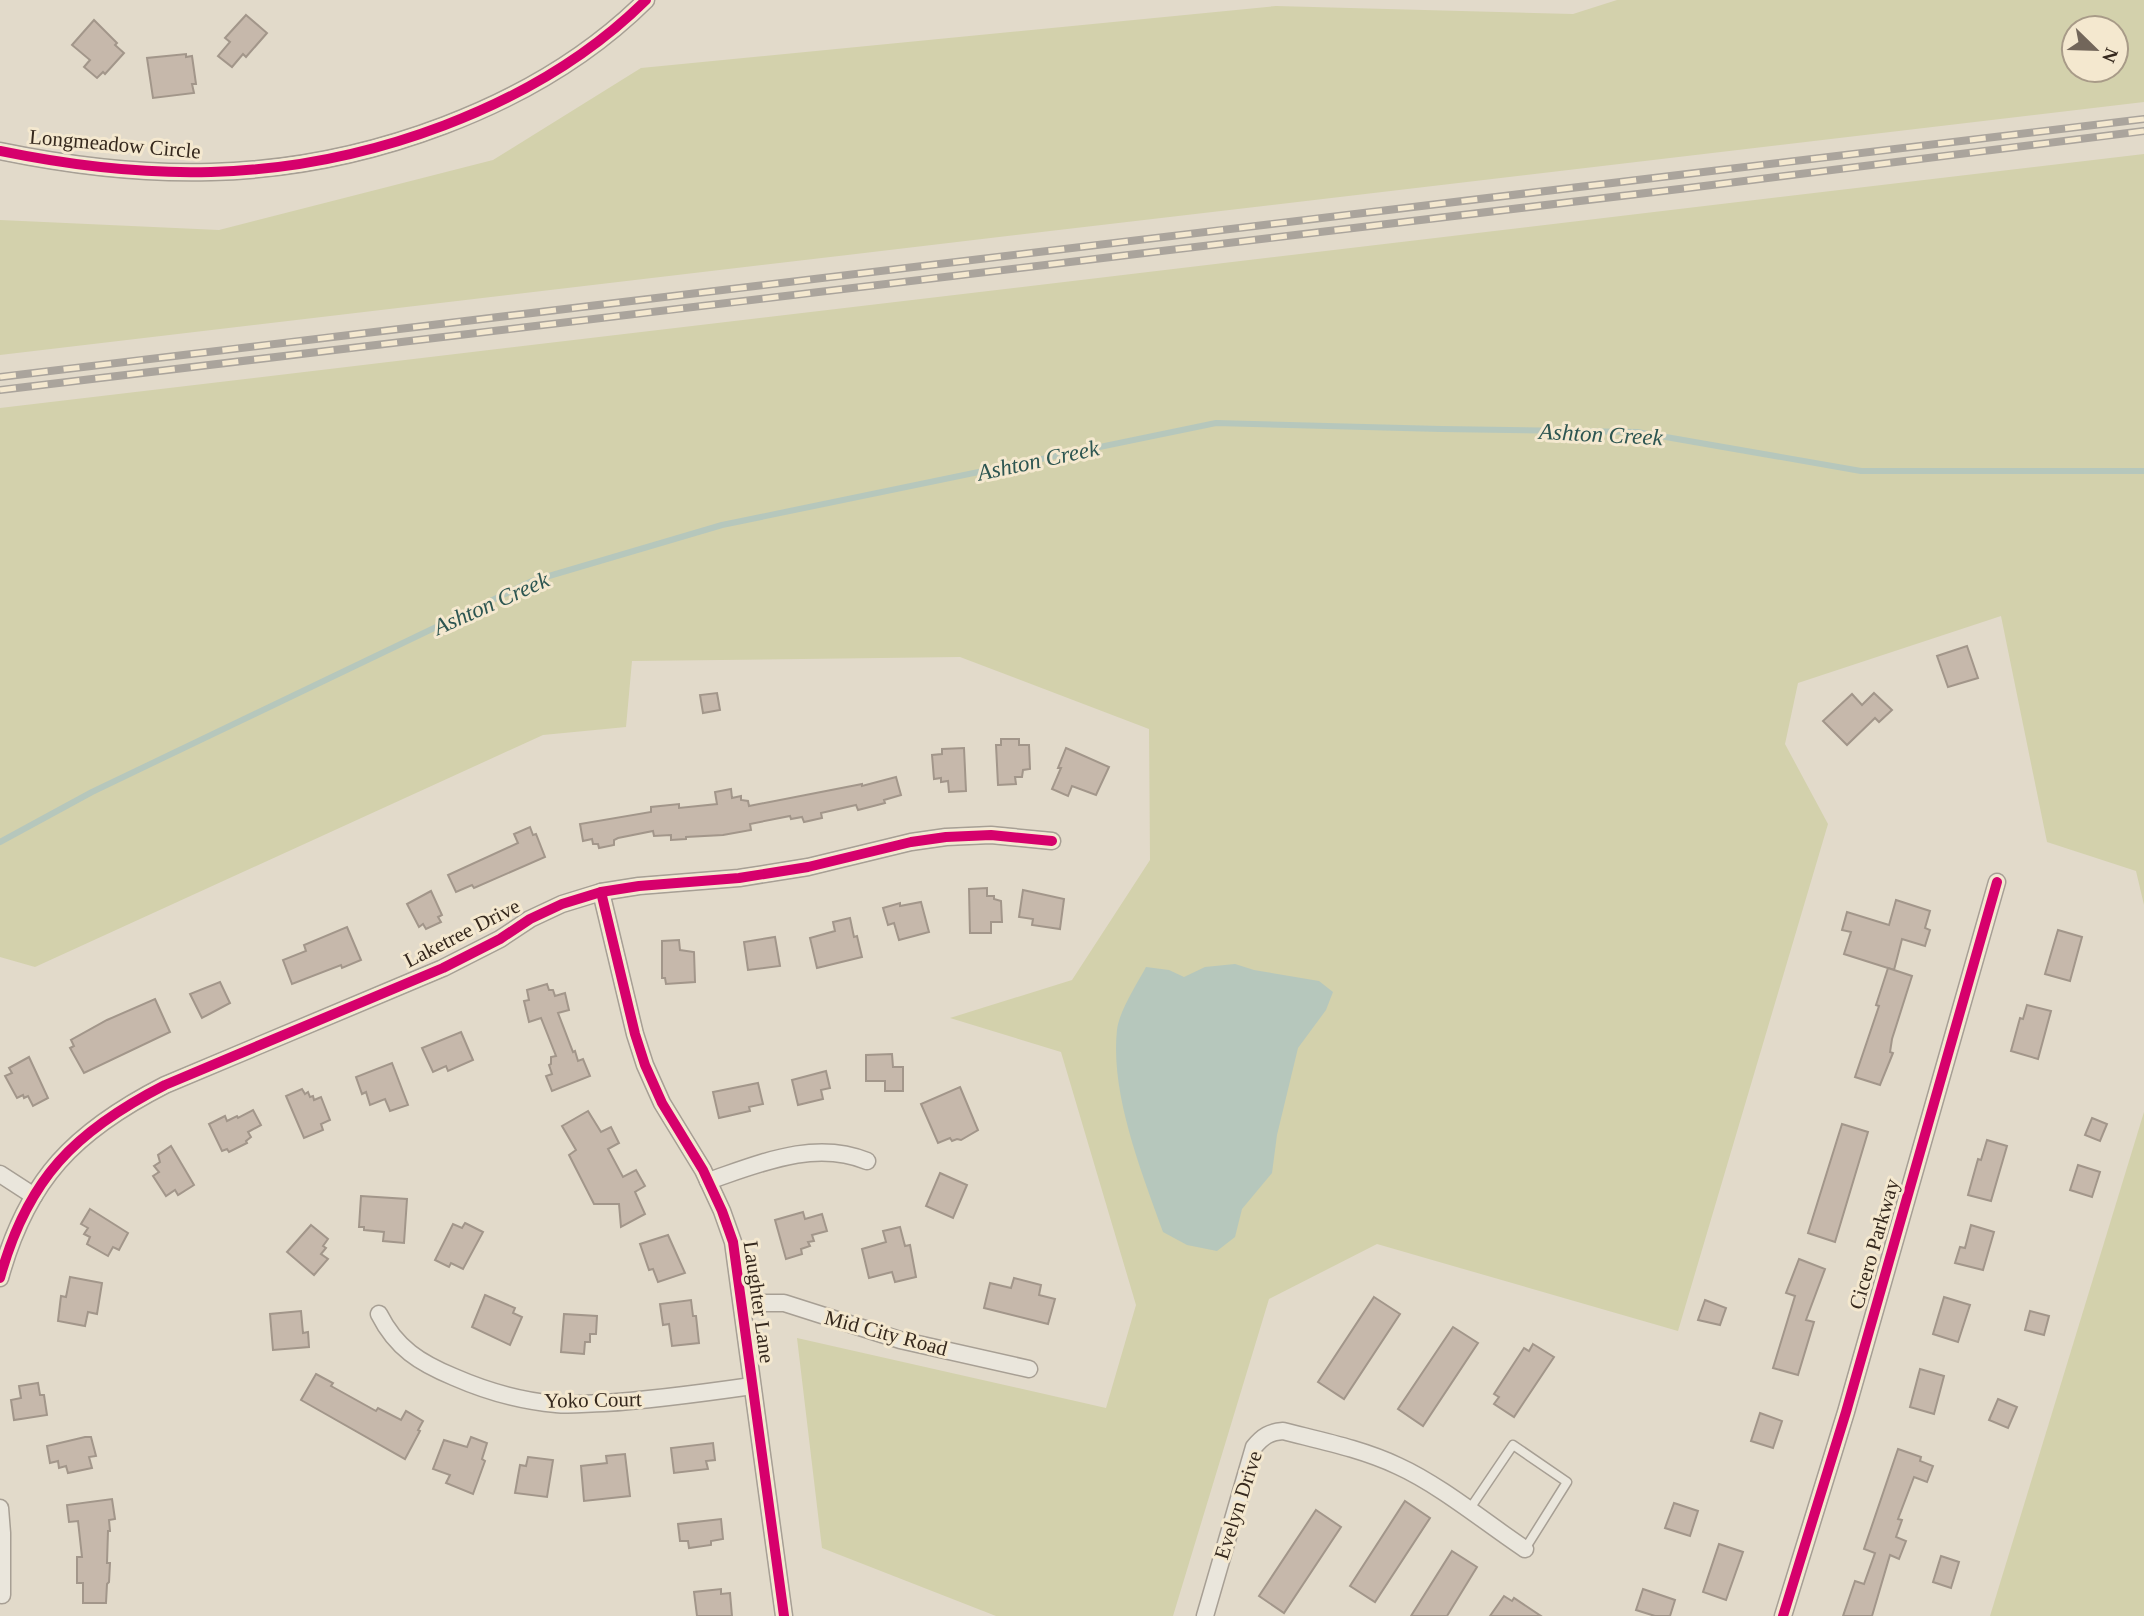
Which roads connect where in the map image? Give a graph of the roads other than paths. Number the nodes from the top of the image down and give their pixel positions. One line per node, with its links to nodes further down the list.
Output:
1 (646, 0): 2 (street, Longmeadow Circle)
2 (0, 150)
3 (1052, 841): 5 (street, Laketree Drive)
4 (1997, 882): 21 (street, Cicero Parkway)
5 (601, 892): 8 (street, Laughter Lane); 9 (street, Laketree Drive)
6 (867, 1161): 8 (street)
7 (0, 1174): 9 (street)
8 (708, 1181): 11 (street, Laughter Lane)
9 (34, 1196): 10 (street, Laketree Drive)
10 (0, 1278)
11 (742, 1303): 13 (street, Mid City Road); 14 (street, Laughter Lane)
12 (379, 1314): 14 (street, Yoko Court)
13 (1029, 1369)
14 (752, 1386): 19 (street, Laughter Lane)
15 (0, 1508): 18 (street)
16 (1469, 1510): 17 (street, Evelyn Drive); 17 (lane); 20 (street, Evelyn Drive)
17 (1525, 1549)
18 (2, 1595)
19 (784, 1616)
20 (1205, 1616)
21 (1783, 1616)

